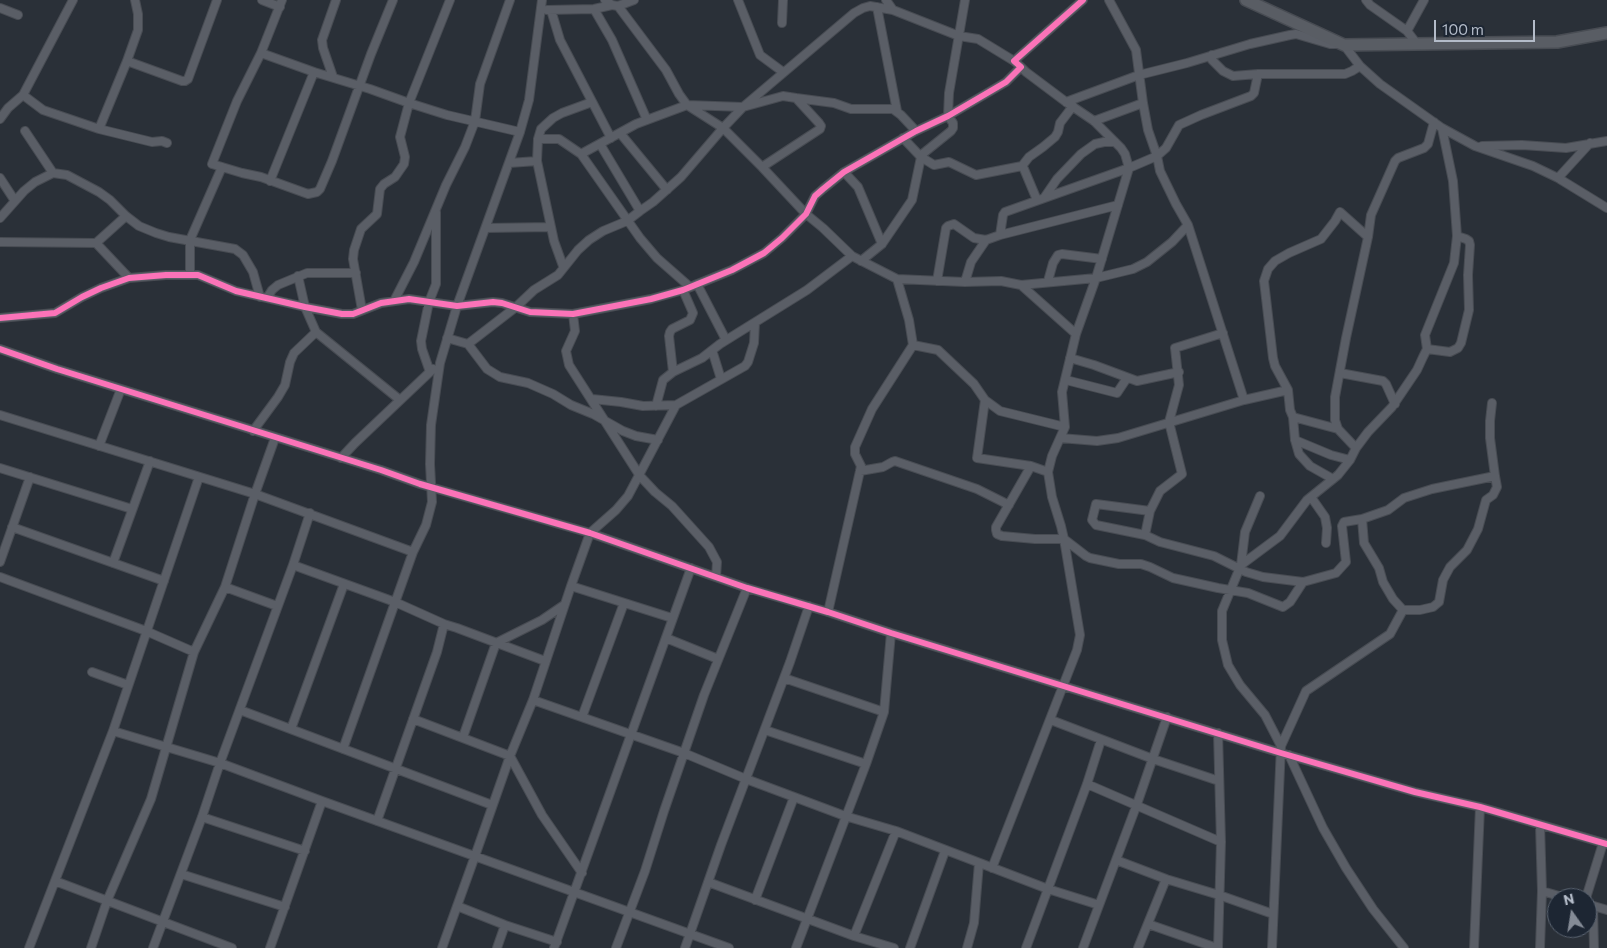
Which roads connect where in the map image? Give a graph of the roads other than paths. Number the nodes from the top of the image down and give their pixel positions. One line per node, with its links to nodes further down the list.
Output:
1 (73, 0): 47 (street)
2 (135, 0): 37 (street)
3 (217, 0): 37 (street)
4 (262, 0): 20 (street)
5 (336, 0): 45 (street)
6 (393, 0): 46 (street)
7 (450, 0): 50 (street)
8 (510, 0): 59 (street)
9 (542, 0): 25 (street)
10 (634, 0): 21 (street)
11 (738, 0): 42 (street)
12 (783, 0): 29 (street)
13 (886, 0): 27 (street)
14 (965, 0): 32 (street)
15 (1083, 0): 38 (street)
16 (1109, 0): 44 (street)
17 (1246, 0): 33 (street)
18 (1366, 0): 30 (street)
19 (1424, 0): 30 (street)
20 (281, 3): 35 (street)
21 (612, 4): 24 (street); 53 (street)
22 (877, 7): 27 (street); 42 (street); 55 (street)
23 (0, 8): 28 (street)
24 (594, 9): 26 (street); 58 (street)
25 (540, 10): 26 (street); 67 (street)
26 (552, 10): 49 (street)
27 (893, 10): 32 (street)
28 (18, 15)
29 (782, 23)
30 (1406, 31): 34 (street)
31 (1607, 33): 34 (street)
32 (958, 36): 38 (street); 56 (street)
33 (1342, 44): 34 (street); 36 (street); 39 (street)
34 (1417, 44)
35 (261, 53): 41 (street); 84 (street)
36 (1212, 55): 43 (street); 44 (street)
37 (127, 60): 64 (street)
38 (1014, 62): 40 (street)
39 (1360, 66): 43 (street); 61 (street)
40 (1021, 67): 52 (street); 56 (street)
41 (314, 72): 45 (street); 91 (street)
42 (783, 72): 54 (street)
43 (1258, 74): 80 (street)
44 (1139, 75): 51 (street); 52 (street)
45 (333, 78): 46 (street)
46 (360, 86): 50 (street); 91 (street)
47 (23, 94): 57 (street); 64 (street)
48 (796, 98): 54 (street); 55 (street); 85 (street)
49 (592, 102): 69 (street); 71 (street)
50 (409, 103): 59 (street); 118 (street)
51 (1143, 103): 60 (street); 80 (street)
52 (1069, 104): 60 (street); 83 (street)
53 (687, 105): 54 (street); 58 (street); 62 (street)
54 (744, 107): 62 (street)
55 (897, 111): 66 (street)
56 (948, 116): 66 (street); 79 (street)
57 (0, 119)
58 (647, 120): 68 (street)
59 (475, 121): 67 (street); 96 (street)
60 (1094, 121): 73 (street)
61 (1434, 122): 63 (street); 108 (street)
62 (723, 128): 85 (street); 92 (street)
63 (1442, 128): 77 (street); 107 (street)
64 (99, 129): 74 (street)
65 (25, 131): 88 (street)
66 (916, 131): 70 (street)
67 (520, 132): 82 (street)
68 (620, 133): 69 (street); 92 (street)
69 (612, 138): 76 (street)
70 (903, 138): 79 (street); 87 (street)
71 (538, 140): 78 (street); 81 (street)
72 (1607, 141): 75 (street)
73 (1115, 142): 86 (street); 93 (street)
74 (167, 143)
75 (1590, 143): 77 (street); 90 (street)
76 (600, 144): 78 (street); 98 (street)
77 (1475, 146): 90 (street)
78 (581, 154): 102 (street)
79 (920, 156): 83 (street); 113 (street)
80 (1157, 156): 86 (street); 103 (street)
81 (538, 161): 82 (street); 104 (street)
82 (510, 163): 105 (street)
83 (1022, 166): 93 (street)
84 (222, 167): 91 (street); 109 (street)
85 (762, 167): 99 (street)
86 (1129, 168): 93 (street); 95 (street)
87 (844, 172): 99 (street); 113 (street)
88 (53, 173): 94 (street); 100 (street)
89 (0, 178): 94 (street)
90 (1558, 178): 97 (street)
91 (270, 181)
92 (667, 190): 98 (street)
93 (1040, 199): 106 (street)
94 (15, 201): 101 (street)
95 (1118, 205): 106 (street); 115 (street)
96 (436, 207): 130 (street); 131 (street)
97 (1607, 208)
98 (640, 211): 102 (street)
99 (806, 214): 114 (street); 128 (street)
100 (126, 216): 109 (street); 112 (street)
101 (0, 218)
102 (627, 221): 117 (street); 128 (street)
103 (1188, 225): 122 (street); 140 (street)
104 (551, 227): 105 (street); 117 (street)
105 (486, 228): 132 (street)
106 (1000, 235): 110 (street)
107 (1458, 236): 146 (street); 146 (street)
108 (1368, 237): 154 (street); 159 (street)
109 (190, 240): 119 (street); 129 (street)
110 (986, 240): 124 (street); 126 (street)
111 (0, 242): 112 (street)
112 (96, 243): 121 (street)
113 (882, 244): 116 (street)
114 (852, 256): 116 (street); 138 (street)
115 (1102, 259): 122 (street); 125 (street)
116 (861, 261): 123 (street)
117 (563, 266): 134 (street)
118 (356, 273): 120 (street); 135 (street)
119 (190, 275): 121 (street); 129 (street)
120 (298, 276): 129 (street); 133 (street)
121 (129, 278): 137 (street)
122 (1096, 278): 125 (street); 141 (street)
123 (898, 280): 124 (street); 145 (street)
124 (937, 281): 126 (street)
125 (1048, 281): 127 (street)
126 (965, 282): 127 (street)
127 (1021, 284): 141 (street)
128 (690, 287): 136 (street); 143 (street); 152 (street)
129 (263, 298): 133 (street)
130 (394, 301): 131 (street); 135 (street)
131 (429, 302): 132 (street); 151 (street)
132 (458, 306): 134 (street); 142 (street)
133 (305, 307): 135 (street); 139 (street)
134 (516, 307): 136 (street); 144 (street)
135 (362, 310)
136 (573, 314): 160 (street)
137 (0, 318)
138 (755, 323): 143 (street); 156 (street)
139 (316, 332): 161 (street); 174 (street)
140 (1223, 333): 153 (street); 163 (street)
141 (1076, 334): 149 (street)
142 (447, 338): 144 (street); 150 (street)
143 (726, 340): 148 (street)
144 (468, 344): 170 (street)
145 (912, 345): 162 (street); 186 (street)
146 (1426, 349): 165 (street)
147 (0, 350): 158 (street)
148 (712, 350): 152 (street); 156 (street)
149 (1070, 358): 155 (street); 157 (street)
150 (440, 363): 151 (street); 193 (street)
151 (430, 372): 161 (street)
152 (673, 372): 167 (street)
153 (1179, 372): 155 (street); 171 (street)
154 (1340, 373): 165 (street); 173 (street)
155 (1127, 378): 157 (street)
156 (721, 379): 166 (street)
157 (1066, 380): 172 (street)
158 (121, 389): 174 (street); 179 (street)
159 (1288, 390): 163 (street); 169 (street)
160 (592, 399): 167 (street); 170 (street)
161 (400, 400): 181 (street)
162 (985, 400): 172 (street); 184 (street)
163 (1244, 400): 171 (street)
164 (1492, 403): 190 (street)
165 (1395, 404): 180 (street)
166 (676, 405): 167 (street); 177 (street)
167 (656, 406)
168 (0, 415): 179 (street)
169 (1293, 417): 173 (street); 178 (street)
170 (605, 420): 177 (street); 189 (street)
171 (1169, 422): 176 (street); 199 (street)
172 (1065, 427): 176 (street)
173 (1338, 430): 180 (street)
174 (253, 431): 175 (street)
175 (275, 438): 181 (street); 194 (street)
176 (1060, 438): 187 (street)
177 (658, 440): 189 (street)
178 (1295, 440): 182 (street); 192 (street)
179 (99, 446): 183 (street)
180 (1356, 448): 182 (street)
181 (342, 458): 193 (street)
182 (1350, 460): 192 (street)
183 (150, 461): 188 (street); 198 (street)
184 (1031, 466): 187 (street); 197 (street)
185 (0, 468): 191 (street)
186 (860, 471): 197 (street); 228 (street)
187 (1048, 472): 205 (street)
188 (199, 476): 194 (street); 215 (street)
189 (640, 476): 203 (street); 214 (street)
190 (1495, 476): 201 (street); 227 (street)
191 (30, 478): 198 (street); 202 (street)
192 (1333, 479): 196 (street)
193 (432, 488): 203 (street); 207 (street)
194 (255, 494): 200 (street); 219 (street)
195 (1260, 496): 211 (street)
196 (1311, 496): 206 (street); 211 (street)
197 (1009, 505): 205 (street)
198 (132, 509): 209 (street)
199 (1150, 511): 204 (street); 204 (street)
200 (310, 513): 207 (street); 210 (street)
201 (1362, 519): 216 (street); 227 (street)
202 (12, 527): 208 (street); 209 (street)
203 (590, 533): 212 (street); 218 (street)
204 (1145, 535): 211 (street)
205 (1064, 539): 221 (street); 241 (street)
206 (1326, 543)
207 (413, 552): 222 (street)
208 (0, 562)
209 (113, 563): 215 (street)
210 (293, 565): 217 (street); 225 (street)
211 (1240, 567): 216 (street); 221 (street)
212 (691, 568): 214 (street); 229 (street)
213 (0, 577): 231 (street)
214 (716, 577): 220 (street)
215 (164, 581): 231 (street)
216 (1303, 582): 221 (street)
217 (344, 584): 222 (street); 249 (street)
218 (570, 586): 223 (street); 224 (street)
219 (225, 587): 225 (street); 235 (street)
220 (747, 588): 226 (street); 236 (street)
221 (1231, 590): 258 (street)
222 (396, 602): 230 (street); 257 (street)
223 (624, 603): 229 (street); 245 (street)
224 (564, 605): 234 (street); 237 (street)
225 (277, 606): 243 (street)
226 (809, 606): 228 (street); 239 (street)
227 (1403, 610): 258 (street)
228 (828, 612): 232 (street)
229 (672, 618): 233 (street)
230 (444, 624): 234 (street); 247 (street)
231 (146, 631): 235 (street); 240 (street)
232 (891, 633): 241 (street); 244 (street)
233 (666, 638): 236 (street); 253 (street)
234 (496, 643): 237 (street); 254 (street)
235 (194, 652): 256 (street)
236 (718, 659): 259 (street)
237 (545, 661): 242 (street)
238 (92, 672): 240 (street)
239 (784, 678): 244 (street); 250 (street)
240 (128, 685): 251 (street)
241 (1062, 685): 246 (street); 248 (street)
242 (533, 700): 245 (street); 260 (street)
243 (240, 710): 249 (street); 262 (street)
244 (884, 712): 263 (street)
245 (582, 717): 253 (street)
246 (1167, 718): 252 (street); 261 (street)
247 (413, 719): 254 (street); 264 (street)
248 (1050, 720): 255 (street); 285 (street)
249 (291, 729): 257 (street)
250 (765, 730): 263 (street); 265 (street)
251 (113, 731): 256 (street); 289 (street)
252 (1218, 733): 258 (street); 266 (street)
253 (631, 735): 259 (street); 286 (street)
254 (463, 737): 260 (street)
255 (1101, 740): 261 (street); 267 (street)
256 (166, 747): 262 (street); 298 (street)
257 (343, 749): 264 (street)
258 (1284, 751): 272 (street); 303 (street); 331 (street)
259 (684, 753): 265 (street); 302 (street)
260 (510, 756): 271 (street); 286 (street)
261 (1153, 759): 266 (street); 270 (street)
262 (220, 763): 269 (street); 274 (street)
263 (866, 764): 273 (street)
264 (395, 768): 271 (street); 275 (street)
265 (746, 779): 268 (street); 290 (street)
266 (1219, 781): 278 (street)
267 (1087, 784): 270 (street); 292 (street)
268 (794, 797): 273 (street); 297 (street)
269 (322, 801): 275 (street); 280 (street)
270 (1137, 804): 278 (street); 283 (street)
271 (492, 806): 282 (street)
272 (1480, 808): 276 (street); 332 (street)
273 (845, 816): 277 (street); 304 (street)
274 (202, 817): 280 (street); 287 (street)
275 (377, 821): 282 (street)
276 (1540, 825): 279 (street); 293 (street)
277 (896, 831): 281 (street); 309 (street)
278 (1221, 842): 296 (street)
279 (1605, 844): 291 (street)
280 (305, 851): 301 (street)
281 (945, 851): 284 (street); 324 (street)
282 (475, 856): 295 (street); 300 (street)
283 (1116, 860): 288 (street); 299 (street)
284 (979, 863): 285 (street); 325 (street)
285 (992, 868): 292 (street)
286 (582, 872): 295 (street)
287 (181, 874): 301 (street); 305 (street)
288 (1166, 878): 296 (street); 306 (street)
289 (55, 881): 298 (street); 312 (street)
290 (708, 882): 297 (street); 308 (street)
291 (1590, 888)
292 (1048, 889): 299 (street); 326 (street)
293 (1542, 891): 294 (street); 333 (street)
294 (1547, 892)
295 (575, 893): 302 (street); 311 (street)
296 (1219, 895): 303 (street); 329 (street)
297 (755, 900): 304 (street)
298 (107, 901): 305 (street); 313 (street)
299 (1099, 905): 327 (street)
300 (457, 906): 307 (street); 317 (street)
301 (284, 907): 316 (street)
302 (630, 911): 308 (street); 319 (street)
303 (1273, 914): 330 (street)
304 (806, 919): 309 (street); 322 (street)
305 (162, 922): 310 (street); 314 (street)
306 (1148, 924): 328 (street); 329 (street)
307 (505, 926): 311 (street); 318 (street)
308 (689, 934): 320 (street); 321 (street)
309 (854, 936): 323 (street)
310 (213, 945): 315 (street)
311 (556, 945)
312 (29, 948)
313 (91, 948)
314 (153, 948)
315 (232, 948)
316 (270, 948)
317 (442, 948)
318 (498, 948)
319 (616, 948)
320 (685, 948)
321 (729, 948)
322 (796, 948)
323 (894, 948)
324 (910, 948)
325 (966, 948)
326 (1026, 948)
327 (1084, 948)
328 (1138, 948)
329 (1217, 948)
330 (1272, 948)
331 (1404, 948)
332 (1474, 948)
333 (1540, 948)

